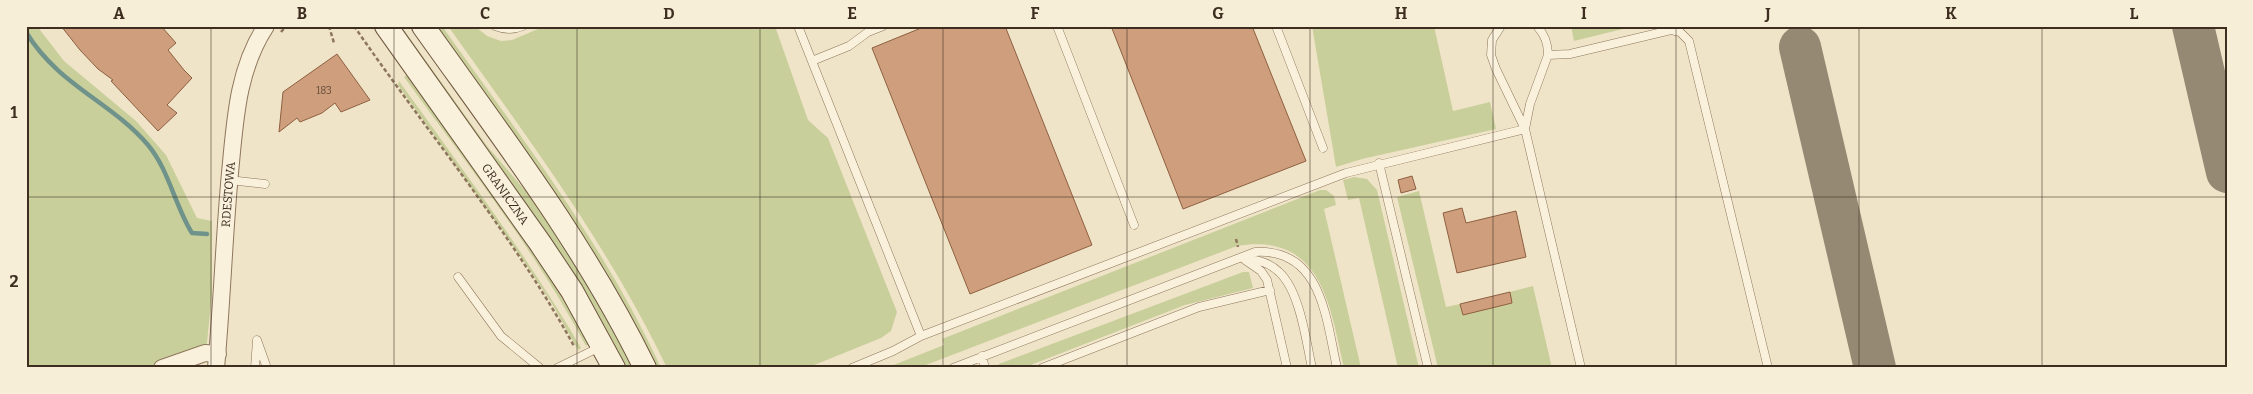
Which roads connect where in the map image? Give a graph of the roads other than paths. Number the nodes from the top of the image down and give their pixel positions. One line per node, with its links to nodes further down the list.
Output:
1 (386, 26): 25 (main road, GRANICZNA)
2 (422, 26): 34 (main road)
3 (495, 26): 4 (lane)
4 (523, 26)
5 (798, 26): 14 (lane)
6 (883, 26): 14 (lane)
7 (1057, 26): 20 (lane)
8 (1276, 26): 16 (lane)
9 (1501, 26): 15 (lane)
10 (1537, 26): 13 (lane)
11 (269, 28): 18 (street, RDESTOWA)
12 (1656, 30): 13 (lane); 44 (lane)
13 (1548, 55): 15 (lane)
14 (812, 61): 24 (lane)
15 (1525, 130): 17 (lane); 43 (lane)
16 (1323, 148)
17 (1379, 163): 24 (lane); 42 (lane)
18 (229, 180): 19 (lane); 27 (street, RDESTOWA)
19 (265, 184)
20 (1134, 225)
21 (1241, 258): 23 (lane); 26 (lane); 40 (lane); 41 (lane)
22 (458, 277): 31 (lane)
23 (1270, 290): 38 (lane); 39 (lane)
24 (921, 336): 35 (lane)
25 (603, 346): 32 (lane); 33 (main road, GRANICZNA)
26 (982, 356): 36 (lane); 37 (lane)
27 (217, 361): 28 (street)
28 (162, 368)
29 (255, 368): 30 (lane)
30 (267, 368)
31 (540, 368)
32 (557, 368)
33 (614, 368)
34 (645, 368)
35 (852, 368)
36 (953, 368)
37 (986, 368)
38 (1042, 368)
39 (1287, 368)
40 (1312, 368)
41 (1337, 368)
42 (1428, 368)
43 (1581, 368)
44 (1768, 368)

